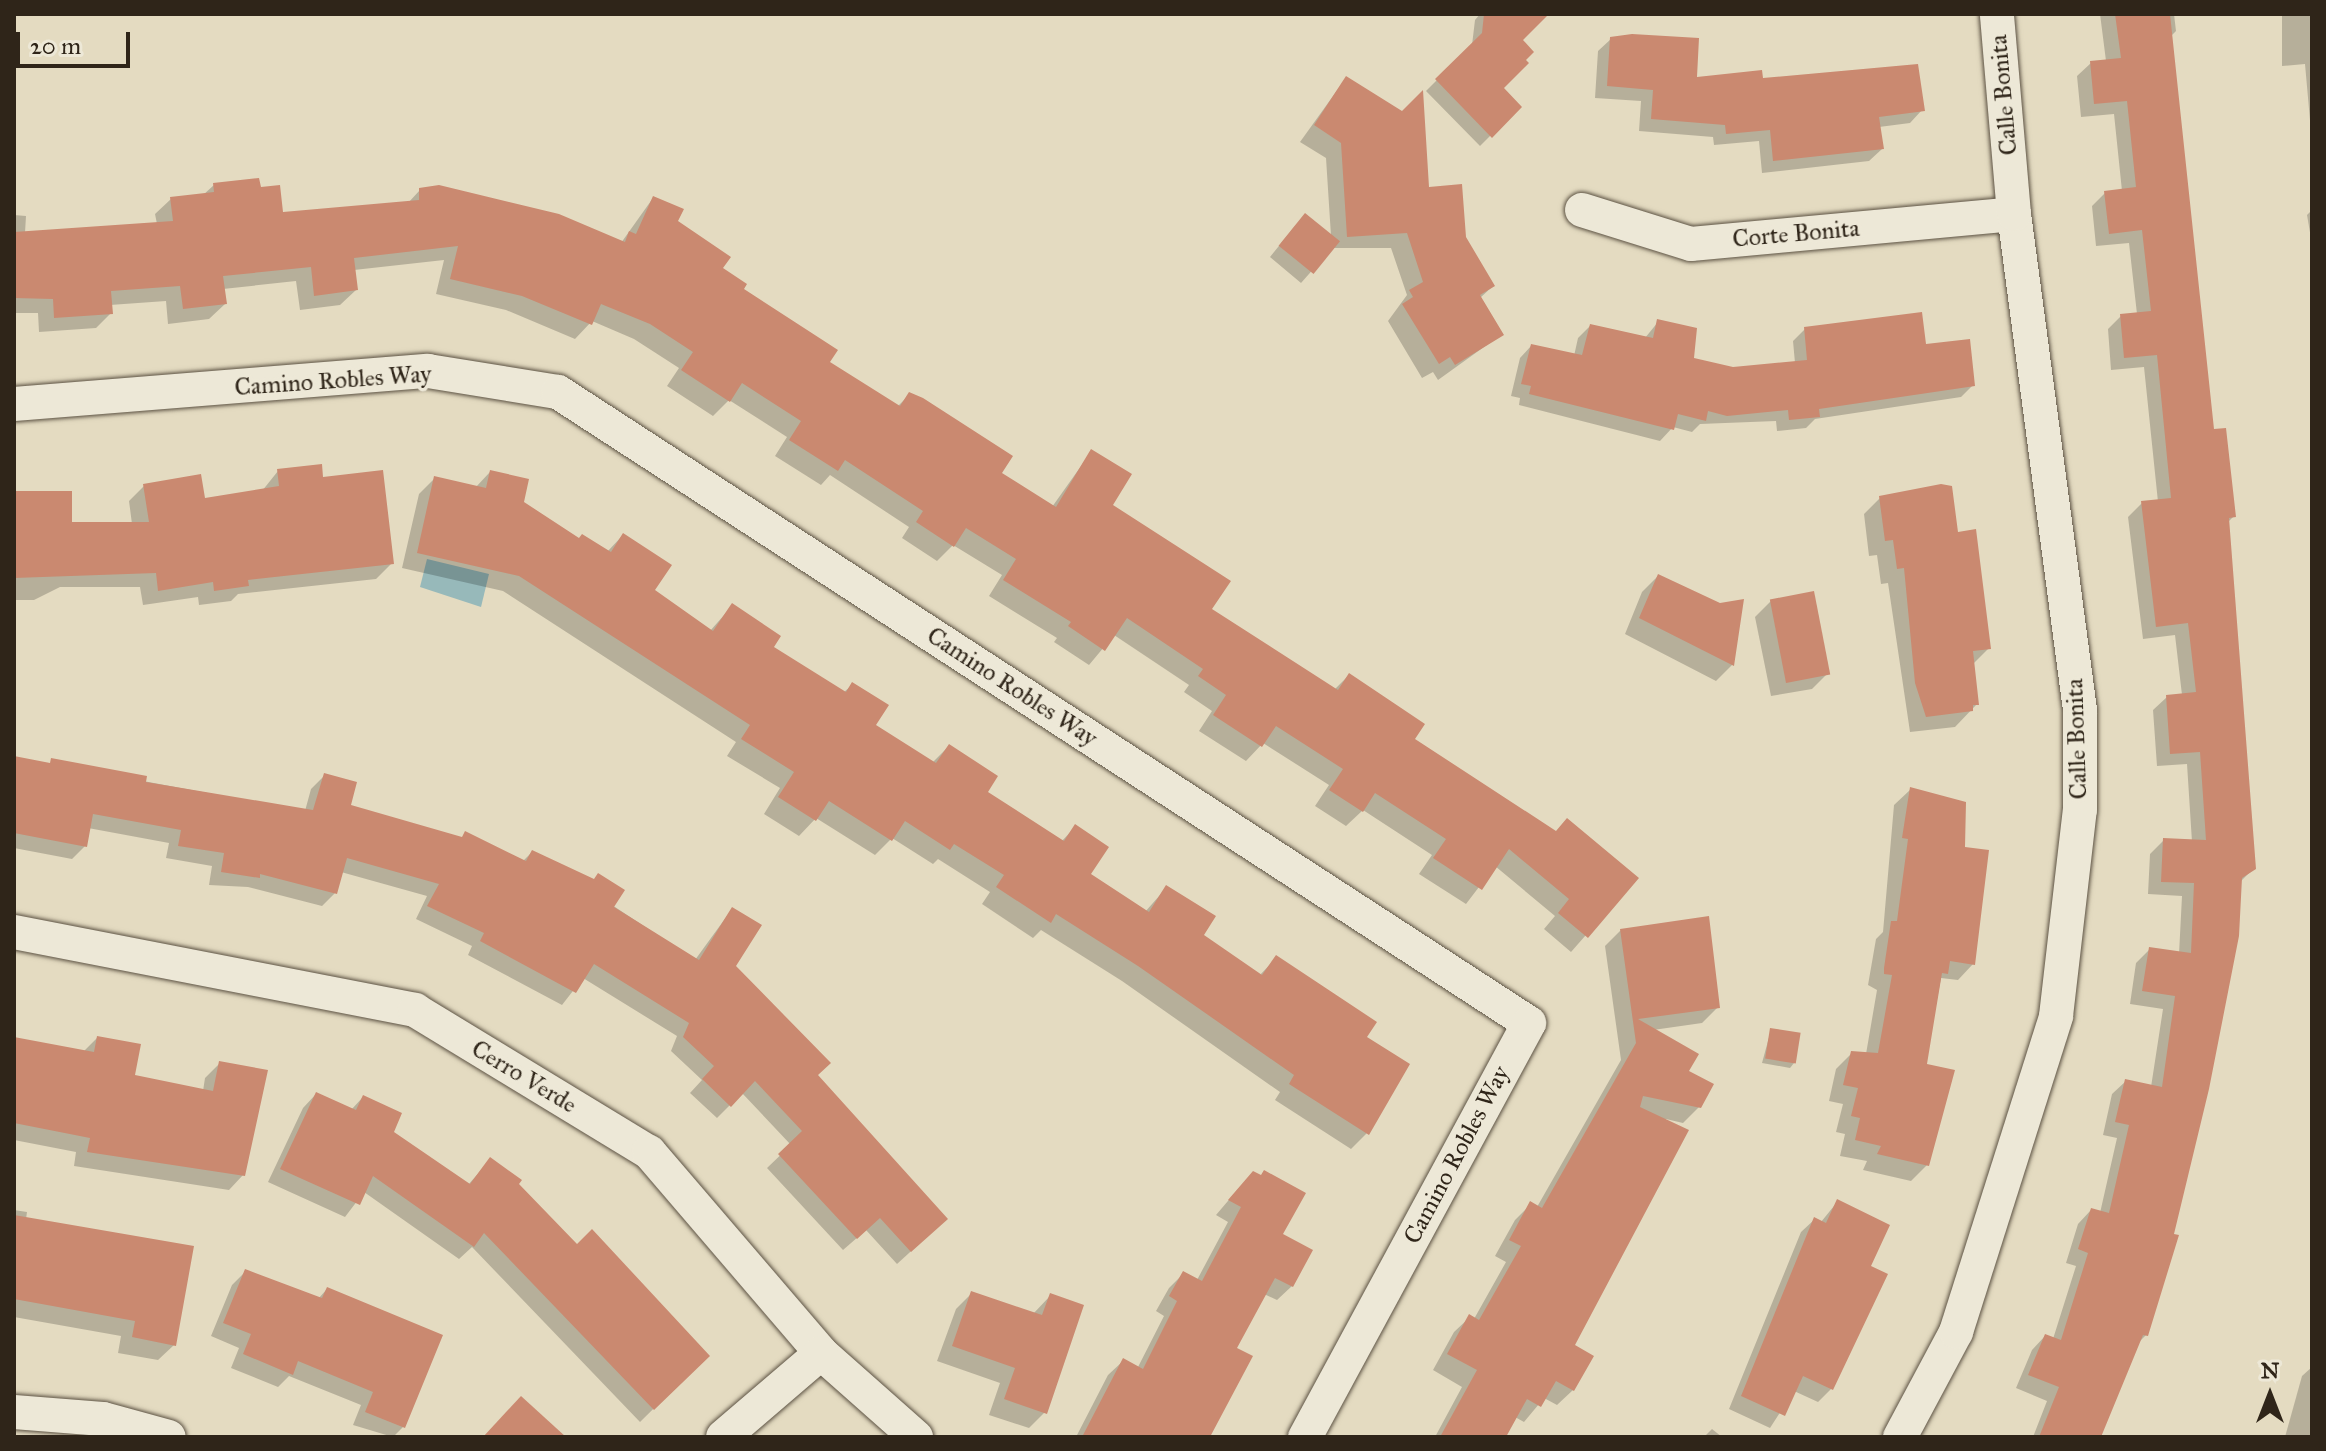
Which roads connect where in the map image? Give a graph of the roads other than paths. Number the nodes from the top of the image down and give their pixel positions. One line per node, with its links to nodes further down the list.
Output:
1 (1997, 14): 3 (street, Calle Bonita)
2 (1582, 210): 3 (street, Corte Bonita)
3 (2014, 214): 12 (street, Calle Bonita)
4 (14, 404): 11 (street, Camino Robles Way)
5 (14, 932): 6 (street, Cerro Verde)
6 (821, 1353): 9 (street); 10 (street, Cerro Verde)
7 (14, 1412): 8 (street)
8 (169, 1437)
9 (723, 1437)
10 (916, 1437)
11 (1305, 1437)
12 (1900, 1437)

